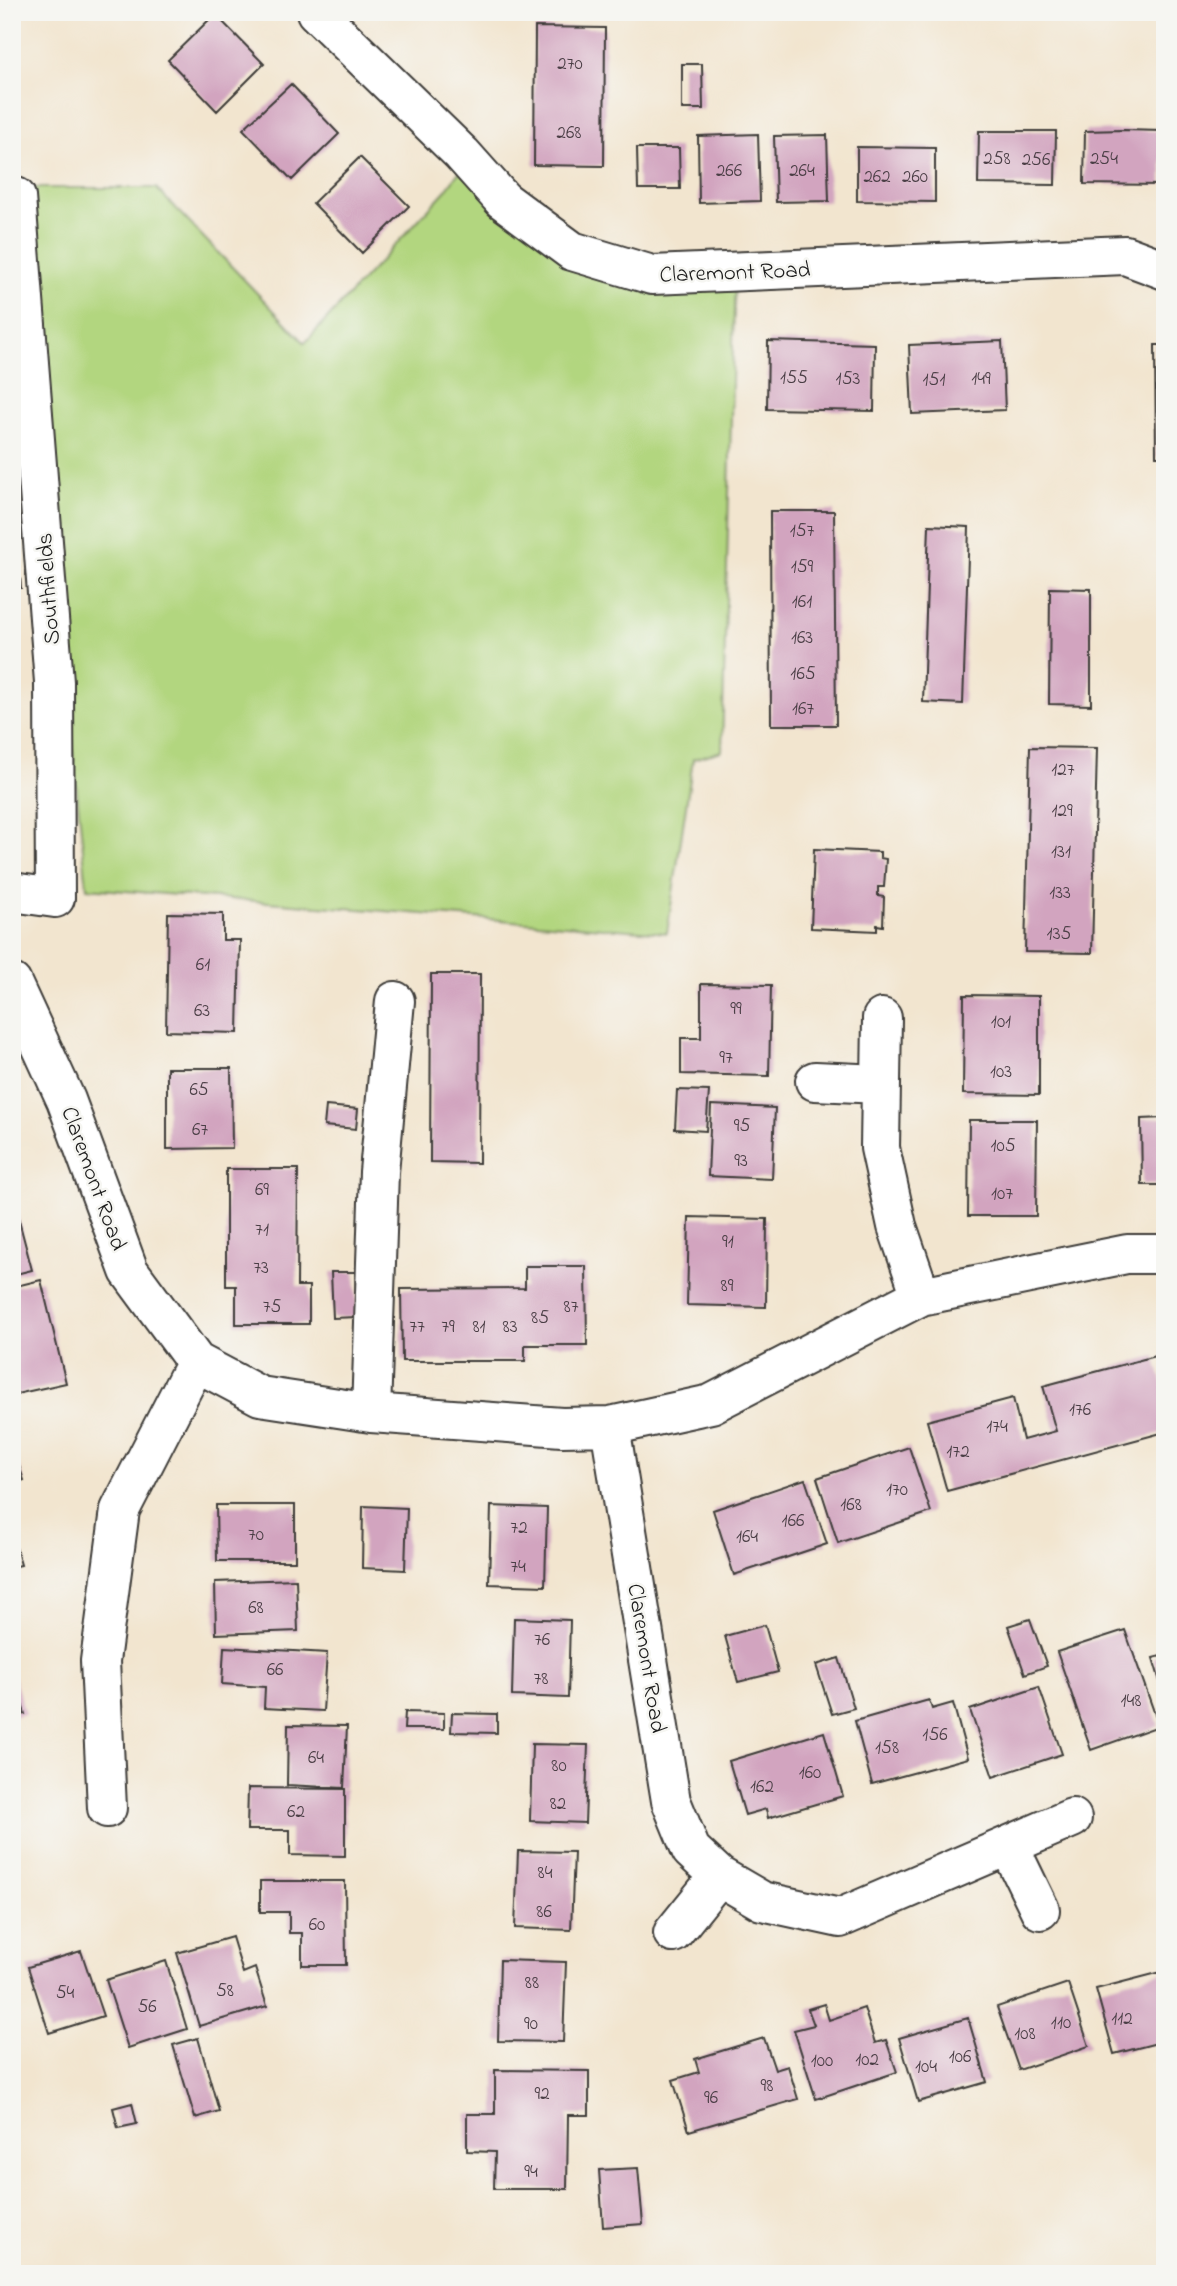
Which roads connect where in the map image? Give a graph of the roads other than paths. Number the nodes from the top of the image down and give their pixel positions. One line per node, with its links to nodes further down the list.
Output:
1 (316, 12): 3 (street, Claremont Road)
2 (16, 197): 4 (street, Southfields)
3 (1165, 270)
4 (12, 892)
5 (12, 983): 12 (street, Claremont Road)
6 (395, 1001): 13 (street)
7 (882, 1018): 9 (street)
8 (815, 1081): 9 (street)
9 (880, 1084): 11 (street)
10 (1165, 1254): 11 (street, Claremont Road)
11 (921, 1296): 14 (street, Claremont Road)
12 (196, 1362): 13 (street, Claremont Road); 15 (street)
13 (371, 1413): 14 (street, Claremont Road)
14 (610, 1426): 18 (street, Claremont Road)
15 (107, 1808)
16 (1072, 1818): 17 (street, Claremont Road)
17 (1009, 1846): 18 (street, Claremont Road); 19 (street)
18 (719, 1876): 20 (street)
19 (1040, 1910)
20 (673, 1933)

